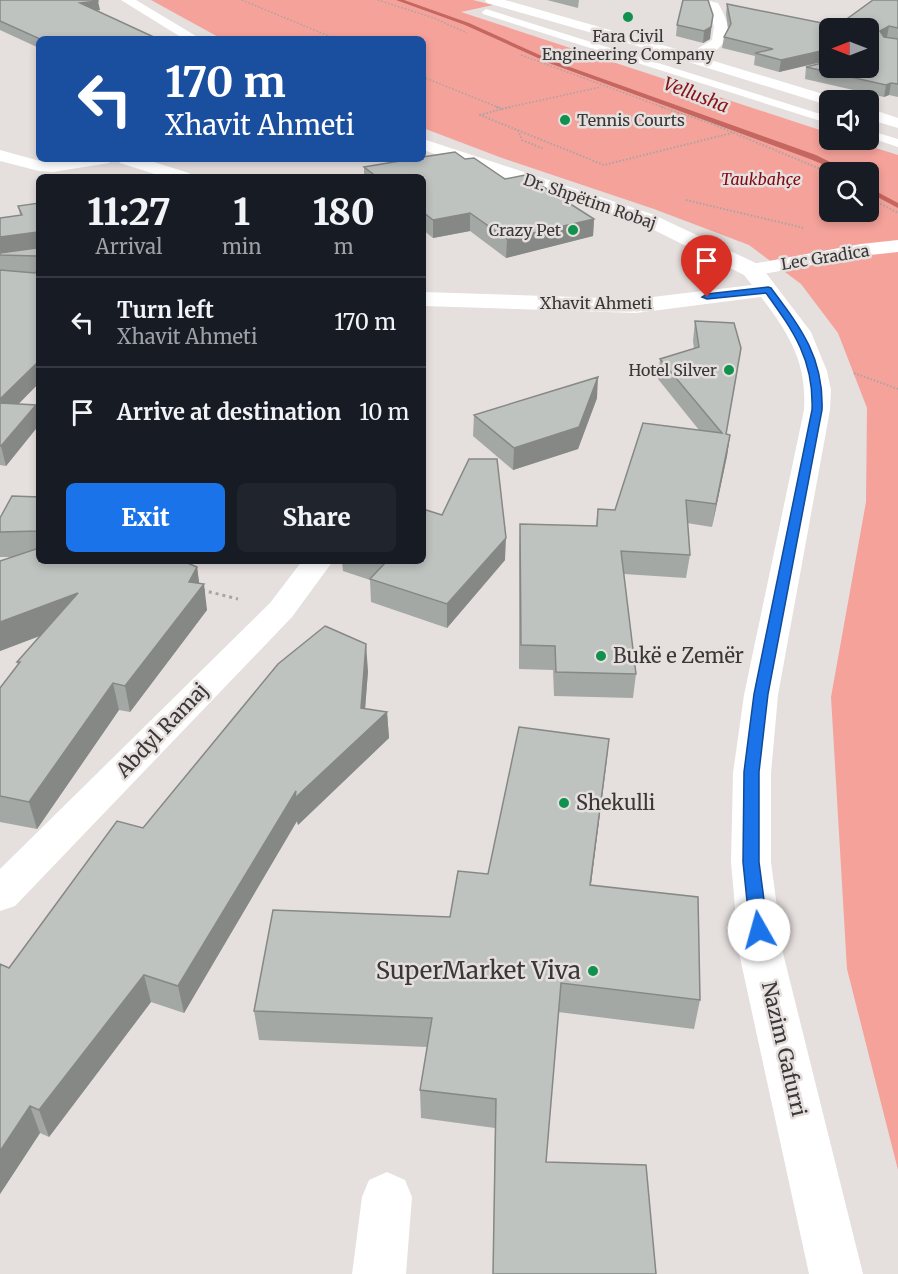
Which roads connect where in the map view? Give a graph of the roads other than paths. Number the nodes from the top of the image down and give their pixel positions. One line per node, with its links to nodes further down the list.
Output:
1 (127, 0): 5 (street)
2 (690, 0): 3 (street)
3 (707, 3): 6 (street)
4 (488, 6): 6 (street); 10 (lane)
5 (189, 36)
6 (692, 58): 8 (street)
7 (792, 76): 8 (street)
8 (768, 81): 9 (street)
9 (819, 97)
10 (819, 117)
11 (879, 117): 12 (street)
12 (898, 123)
13 (879, 137): 14 (lane)
14 (898, 143)
15 (426, 145): 21 (street, Dr. Shpëtim Robaj)
16 (0, 155): 17 (street)
17 (84, 162)
18 (136, 162): 19 (street)
19 (174, 174)
20 (898, 246): 21 (street, Lec Gradica)
21 (760, 280): 22 (street, Xhavit Ahmeti); 27 (street, Nazim Gafurri)
22 (426, 298)
23 (316, 564): 24 (street, Abdyl Ramaj)
24 (0, 895)
25 (387, 1197): 26 (street)
26 (379, 1274)
27 (836, 1274)

